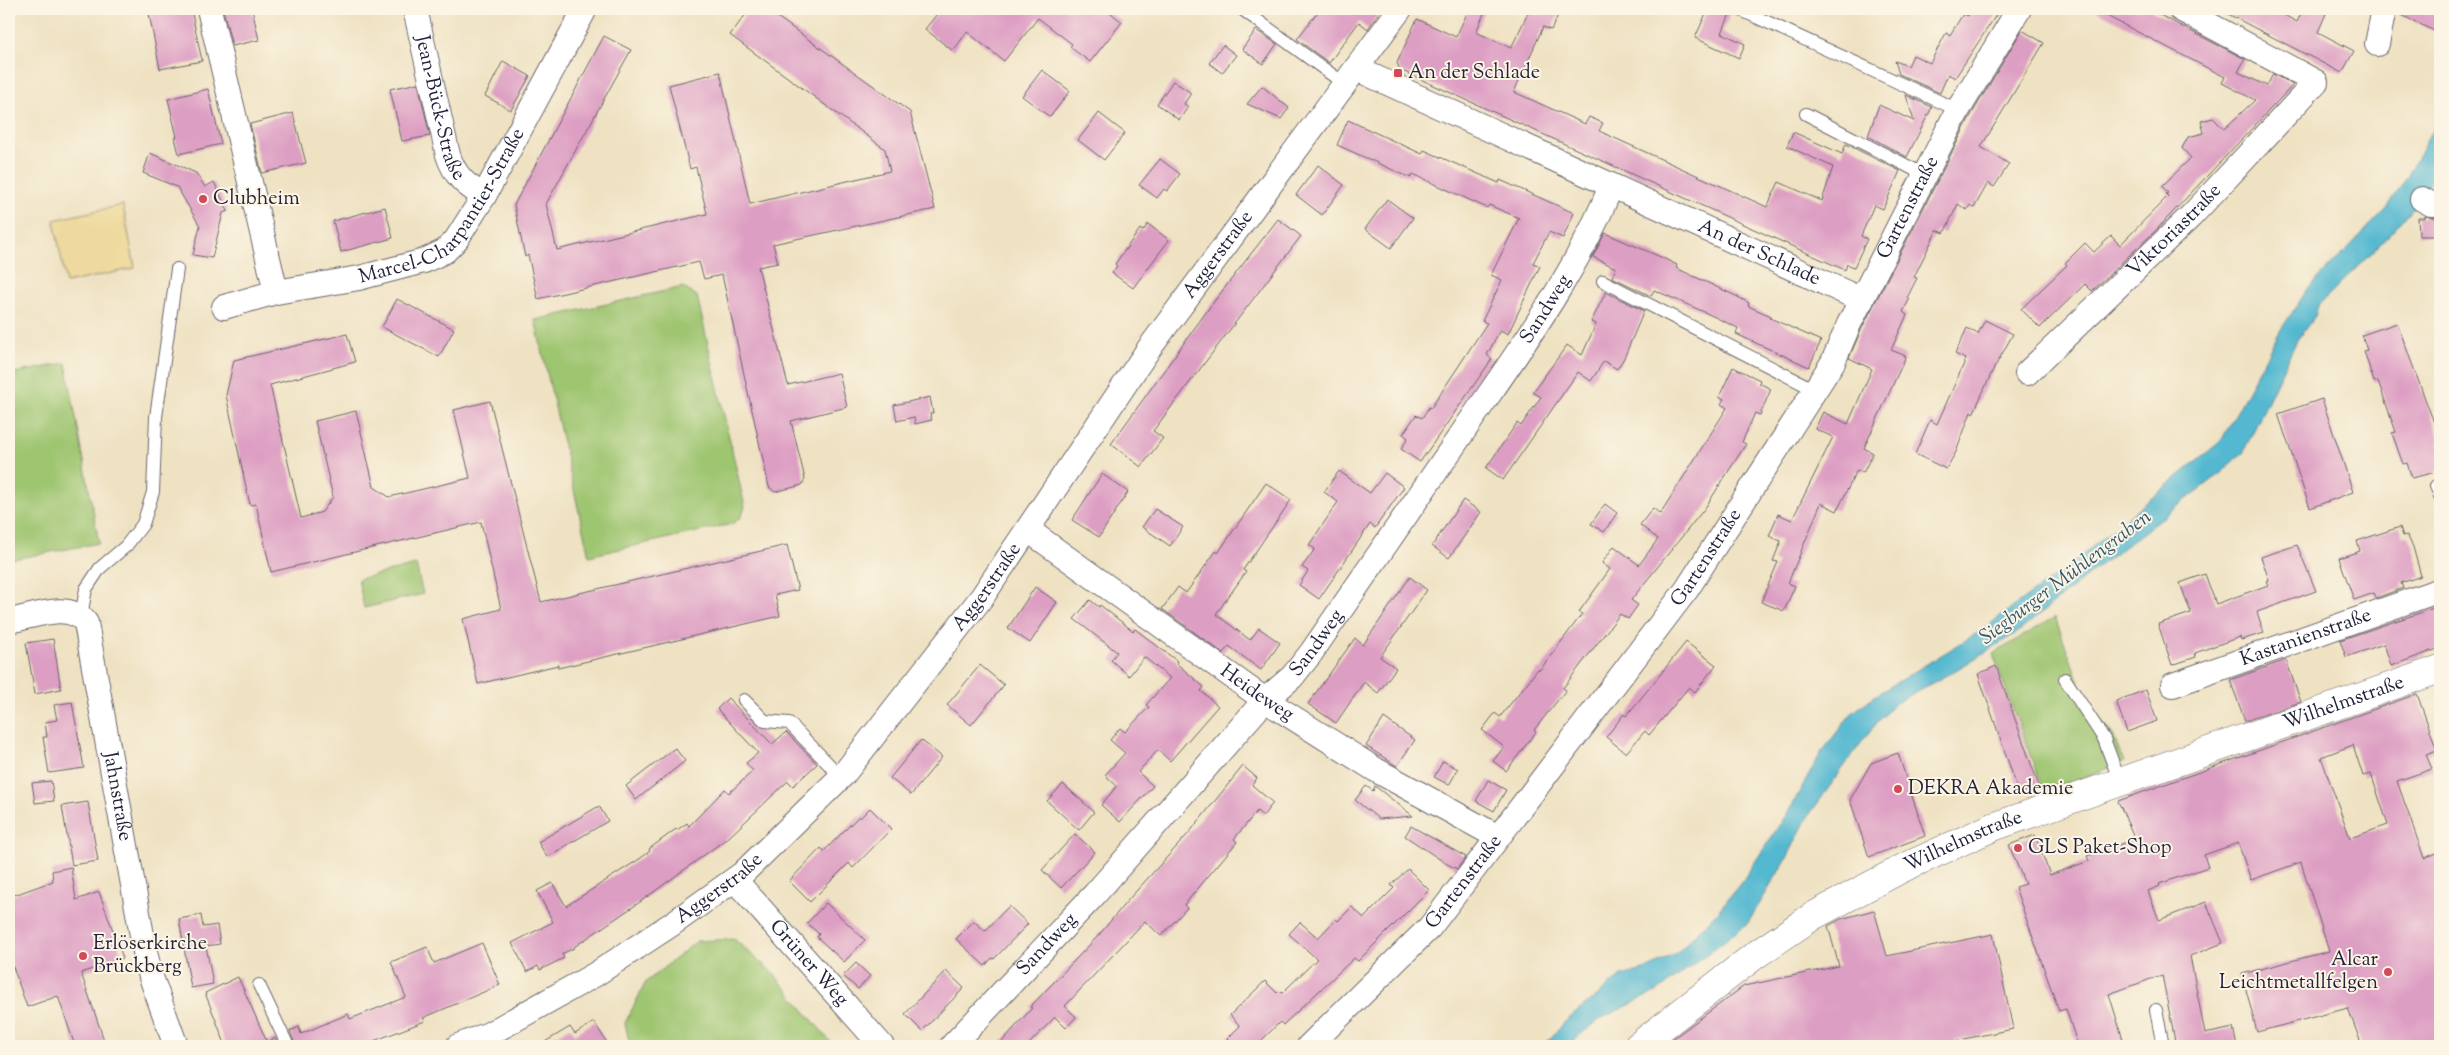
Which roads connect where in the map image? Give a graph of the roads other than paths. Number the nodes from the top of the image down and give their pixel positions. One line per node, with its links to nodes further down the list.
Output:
1 (209, 9): 19 (street)
2 (416, 9): 16 (street, Jean-Bück-Straße)
3 (585, 9): 16 (street, Marcel-Charpantier-Straße)
4 (1242, 9): 11 (lane)
5 (1400, 9): 11 (street, Aggerstraße)
6 (2019, 9): 12 (street, Gartenstraße)
7 (2180, 9): 22 (street, Viktoriastraße)
8 (2384, 9): 10 (street)
9 (1741, 10): 12 (lane)
10 (2378, 44)
11 (1351, 77): 15 (street, An der Schlade); 24 (street, Aggerstraße)
12 (1958, 110): 14 (street, Gartenstraße)
13 (1806, 114): 14 (lane)
14 (1925, 175): 20 (street, Gartenstraße)
15 (1610, 186): 20 (street, An der Schlade); 32 (street, Sandweg)
16 (484, 196): 19 (street, Marcel-Charpantier-Straße)
17 (177, 269): 26 (lane)
18 (1603, 281): 23 (lane)
19 (276, 292): 21 (street, Marcel-Charpantier-Straße)
20 (1862, 300): 23 (street, Gartenstraße)
21 (224, 307)
22 (2027, 373)
23 (1816, 390): 35 (street, Gartenstraße)
24 (1028, 530): 32 (street, Heideweg); 33 (street, Aggerstraße)
25 (2440, 590): 30 (street, Kastanienstraße)
26 (80, 616): 27 (street); 40 (street, Jahnstraße)
27 (9, 621)
28 (2440, 671): 34 (main road, Wilhelmstraße)
29 (2065, 679): 34 (lane)
30 (2172, 685)
31 (744, 700): 33 (lane)
32 (1265, 700): 35 (street, Heideweg); 44 (street, Sandweg)
33 (841, 777): 36 (street, Aggerstraße)
34 (2120, 782): 46 (main road, Wilhelmstraße)
35 (1498, 837): 45 (street, Gartenstraße)
36 (735, 880): 39 (street, Aggerstraße); 43 (street, Grüner Weg)
37 (258, 985): 41 (lane)
38 (2156, 1010): 47 (lane)
39 (492, 1040): 42 (street, Aggerstraße)
40 (176, 1046)
41 (288, 1046)
42 (458, 1046)
43 (882, 1046)
44 (952, 1046)
45 (1309, 1046)
46 (1638, 1046)
47 (2163, 1046)

